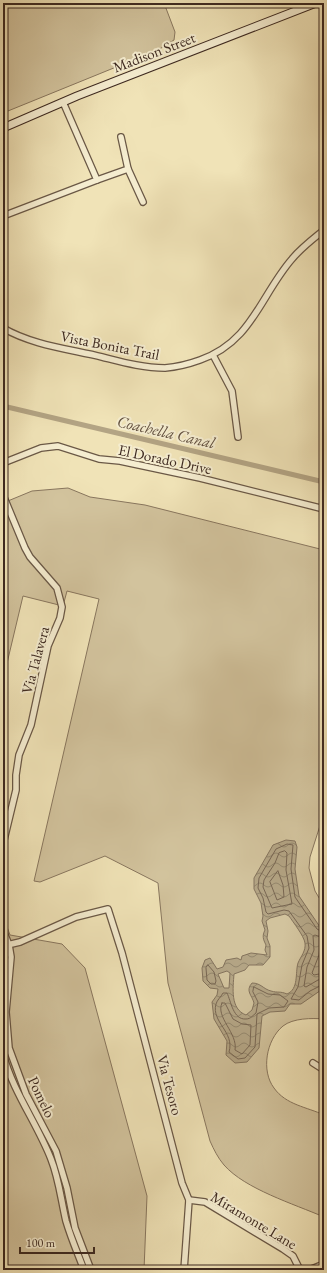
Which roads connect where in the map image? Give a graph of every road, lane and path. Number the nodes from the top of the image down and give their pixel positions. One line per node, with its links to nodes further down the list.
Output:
1 (316, 3): 2 (street, Madison Street)
2 (63, 102): 3 (street, Madison Street); 6 (street)
3 (3, 128)
4 (122, 137): 5 (street)
5 (128, 169): 6 (street); 7 (street)
6 (97, 180): 8 (street)
7 (143, 202)
8 (3, 216)
9 (324, 230): 11 (street, Vista Bonita Trail)
10 (3, 328): 11 (street, Vista Bonita Trail)
11 (213, 356): 12 (street)
12 (238, 437)
13 (3, 463): 15 (street, El Dorado Drive)
14 (3, 495): 16 (street, Via Talavera)
15 (324, 509)
16 (3, 844)
17 (3, 930): 18 (street, Pomelo)
18 (9, 945): 19 (street); 25 (street, Via Tesoro); 28 (street, Pomelo)
19 (3, 946)
20 (3, 952): 21 (street)
21 (3, 984)
22 (3, 1054): 27 (street, Pomelo)
23 (313, 1063): 24 (street)
24 (324, 1070)
25 (189, 1200): 29 (street, Via Tesoro); 30 (street, Miramonte Lane)
26 (324, 1264): 31 (street)
27 (84, 1270)
28 (91, 1270)
29 (184, 1270)
30 (300, 1270)
31 (309, 1270)

